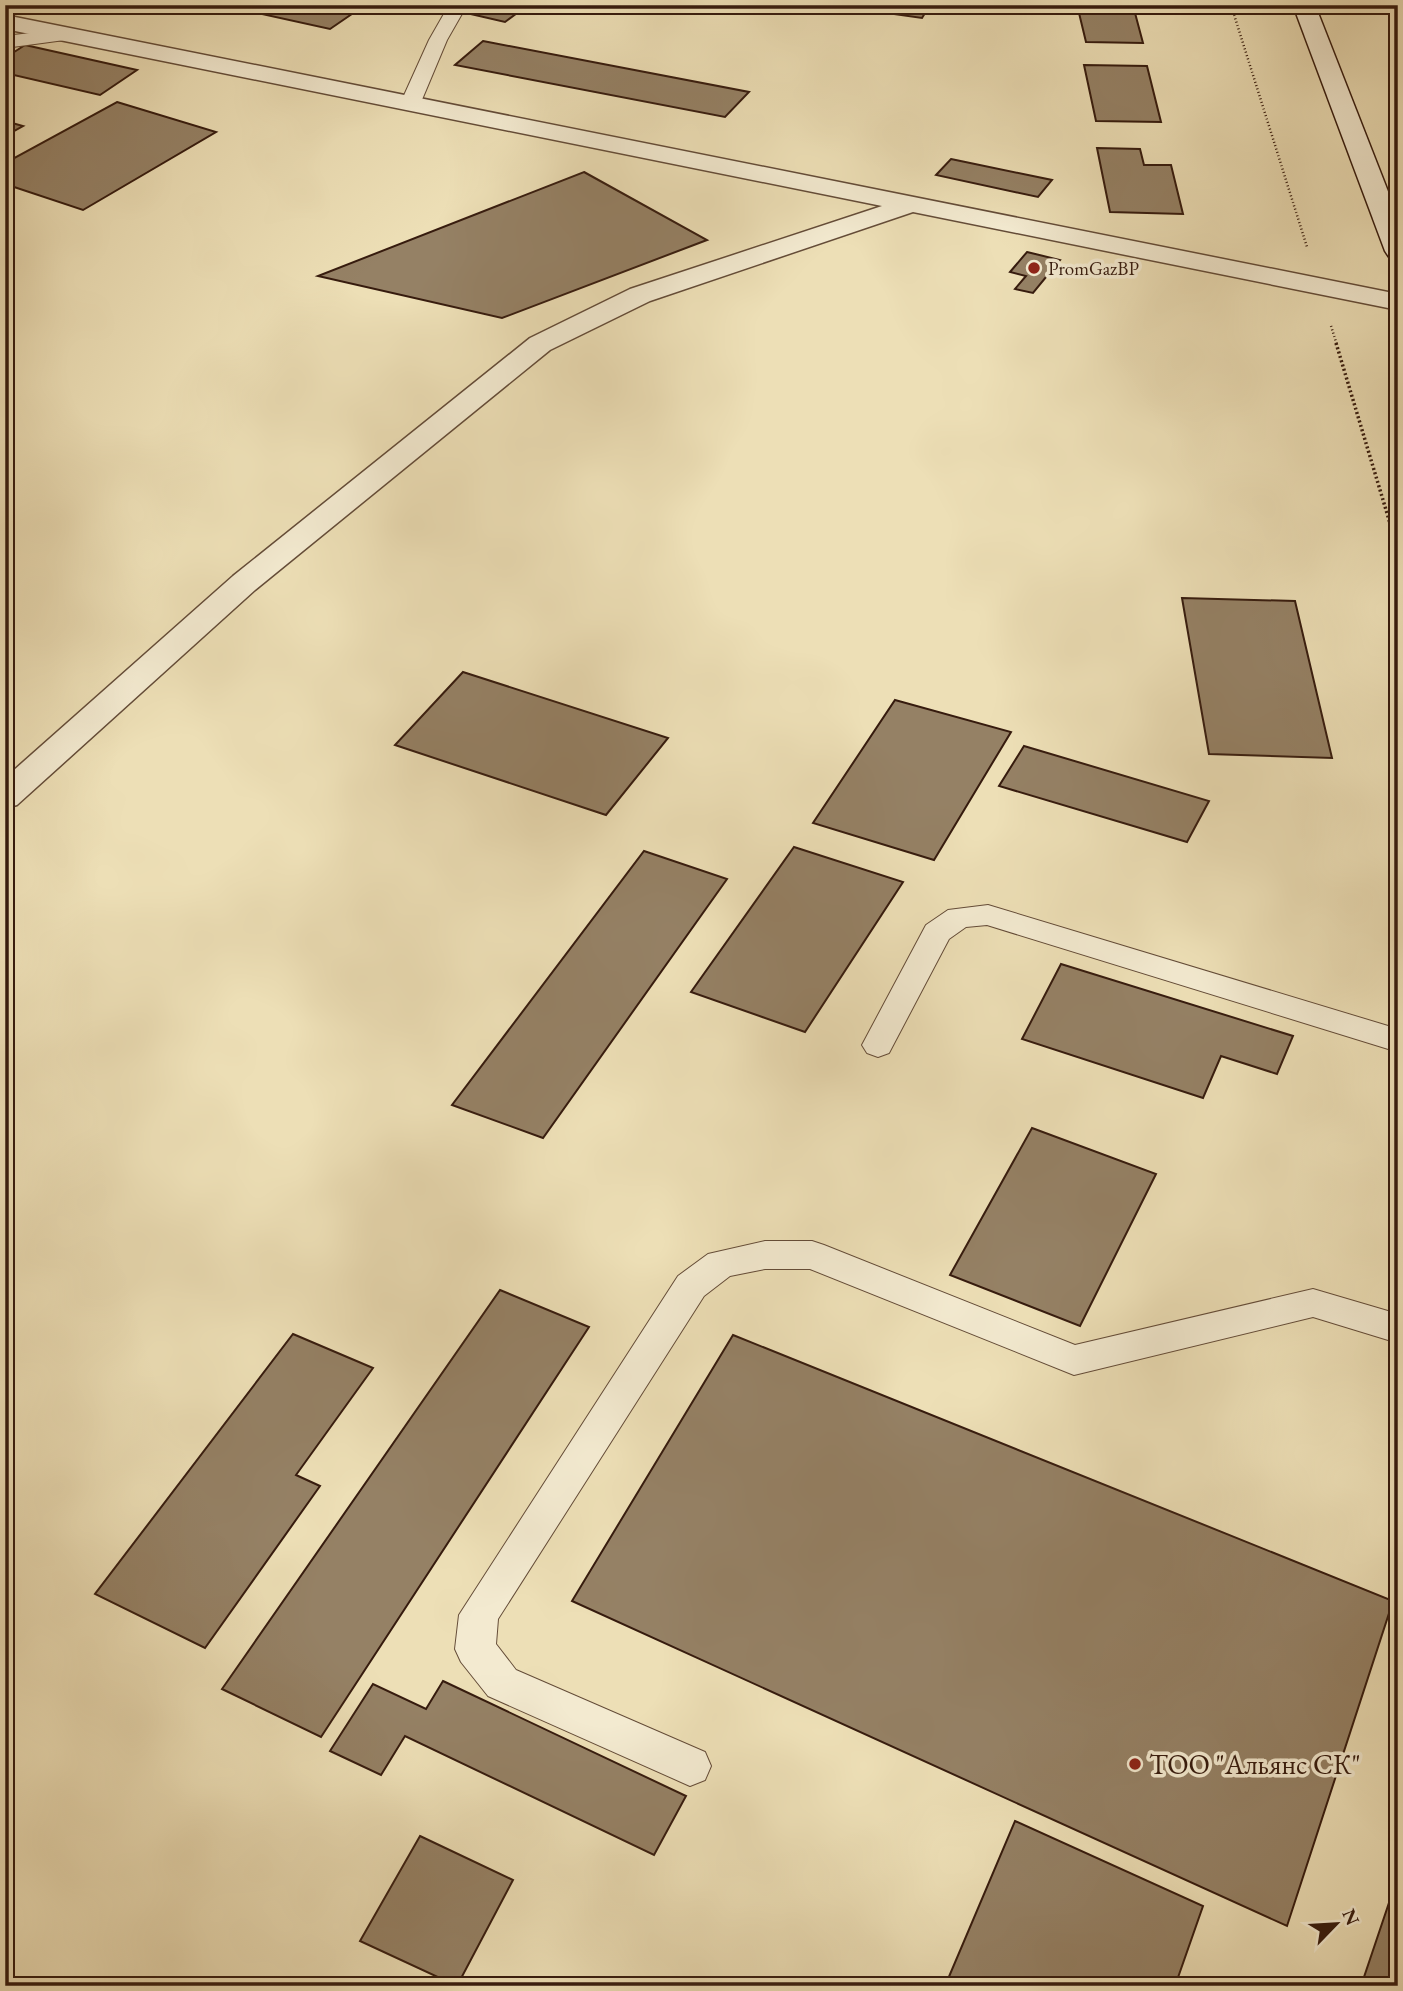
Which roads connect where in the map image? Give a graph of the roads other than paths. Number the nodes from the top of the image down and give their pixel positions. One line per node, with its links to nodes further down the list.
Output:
1 (458, 5): 6 (lane)
2 (1304, 5): 8 (street)
3 (5, 22): 4 (street)
4 (65, 35): 5 (lane); 6 (street)
5 (5, 42)
6 (411, 102): 7 (street)
7 (913, 204): 9 (street); 10 (street)
8 (1398, 251)
9 (1398, 302)
10 (5, 797)
11 (1398, 1041): 12 (lane)
12 (878, 1045)
13 (1398, 1329): 14 (lane)
14 (690, 1766)

